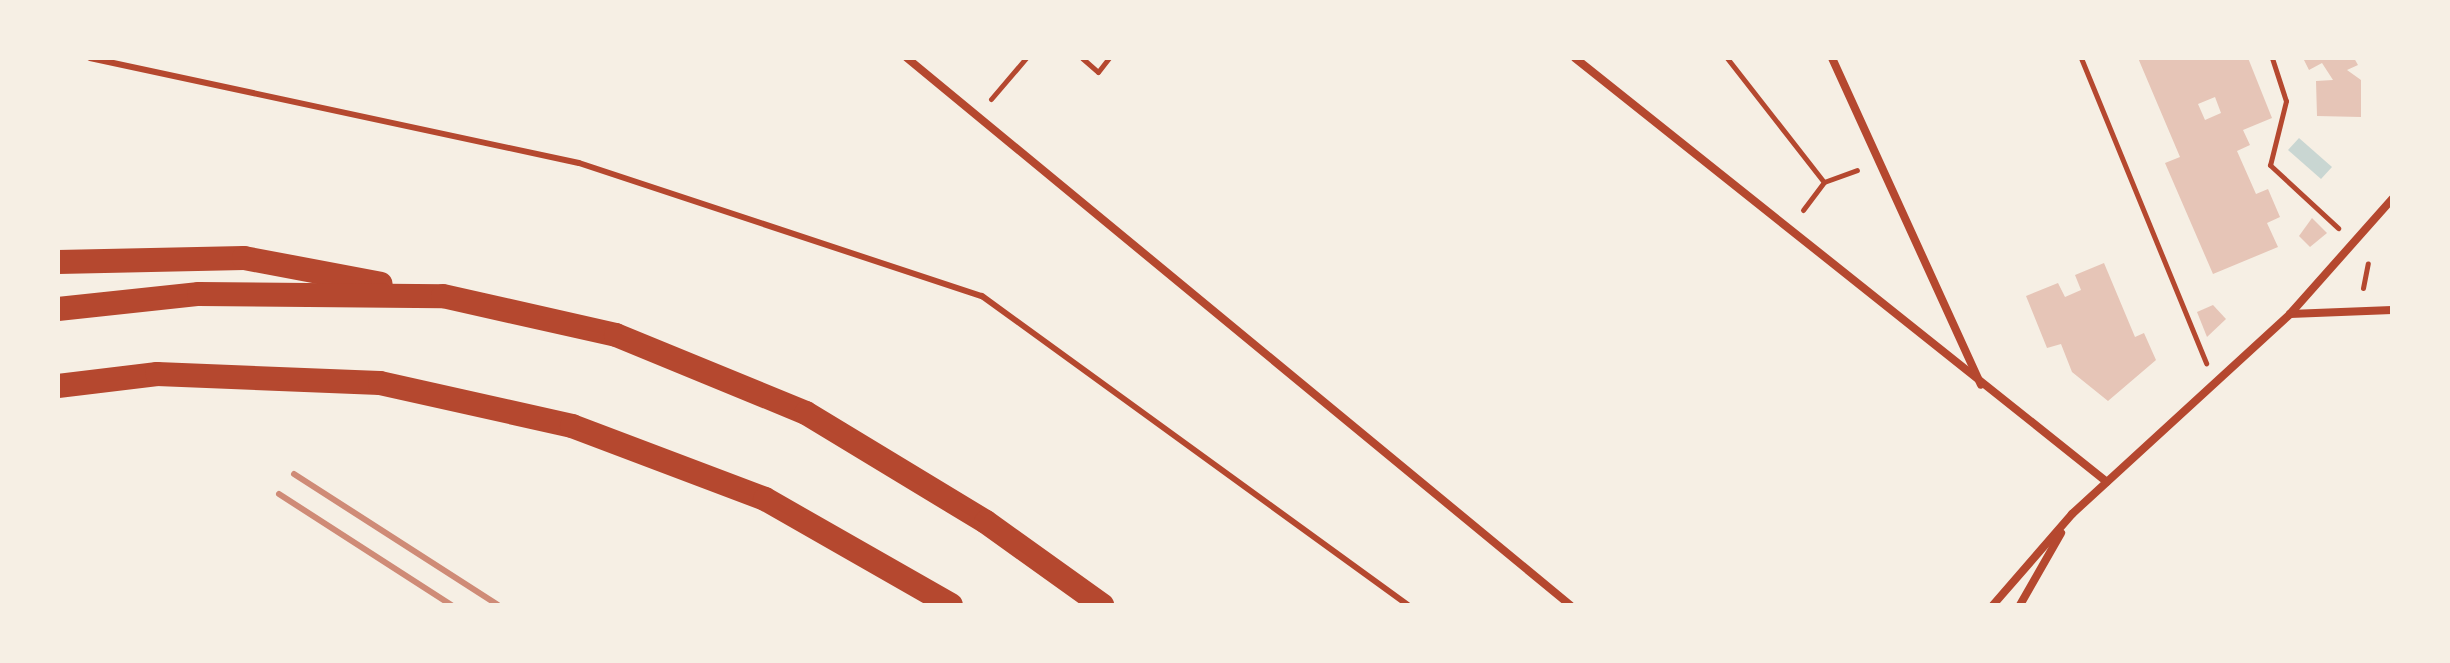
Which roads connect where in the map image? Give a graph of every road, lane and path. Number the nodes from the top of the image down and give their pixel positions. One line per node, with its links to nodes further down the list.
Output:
1 (90, 58): 31 (lane)
2 (907, 58): 11 (street)
3 (1026, 58): 11 (path)
4 (1082, 58): 5 (path)
5 (1109, 58)
6 (1575, 58): 26 (street)
7 (1727, 58): 12 (path)
8 (1832, 58): 26 (street)
9 (2081, 58): 24 (path)
10 (2272, 58): 16 (path)
11 (977, 115): 32 (street)
12 (1824, 182): 13 (path); 15 (path)
13 (1865, 183)
14 (2392, 199): 23 (street)
15 (1800, 214)
16 (2328, 219)
17 (2369, 259): 19 (path)
18 (58, 262): 20 (highway)
19 (2371, 289)
20 (443, 296): 21 (highway); 30 (highway)
21 (58, 309)
22 (2392, 310): 23 (street)
23 (2290, 314): 27 (street)
24 (2199, 344)
25 (58, 386): 29 (highway)
26 (1981, 387): 27 (street)
27 (2107, 482): 28 (street)
28 (2072, 514): 33 (street); 34 (street)
29 (951, 605)
30 (1102, 605)
31 (1408, 605)
32 (1570, 605)
33 (1993, 605)
34 (2020, 605)

